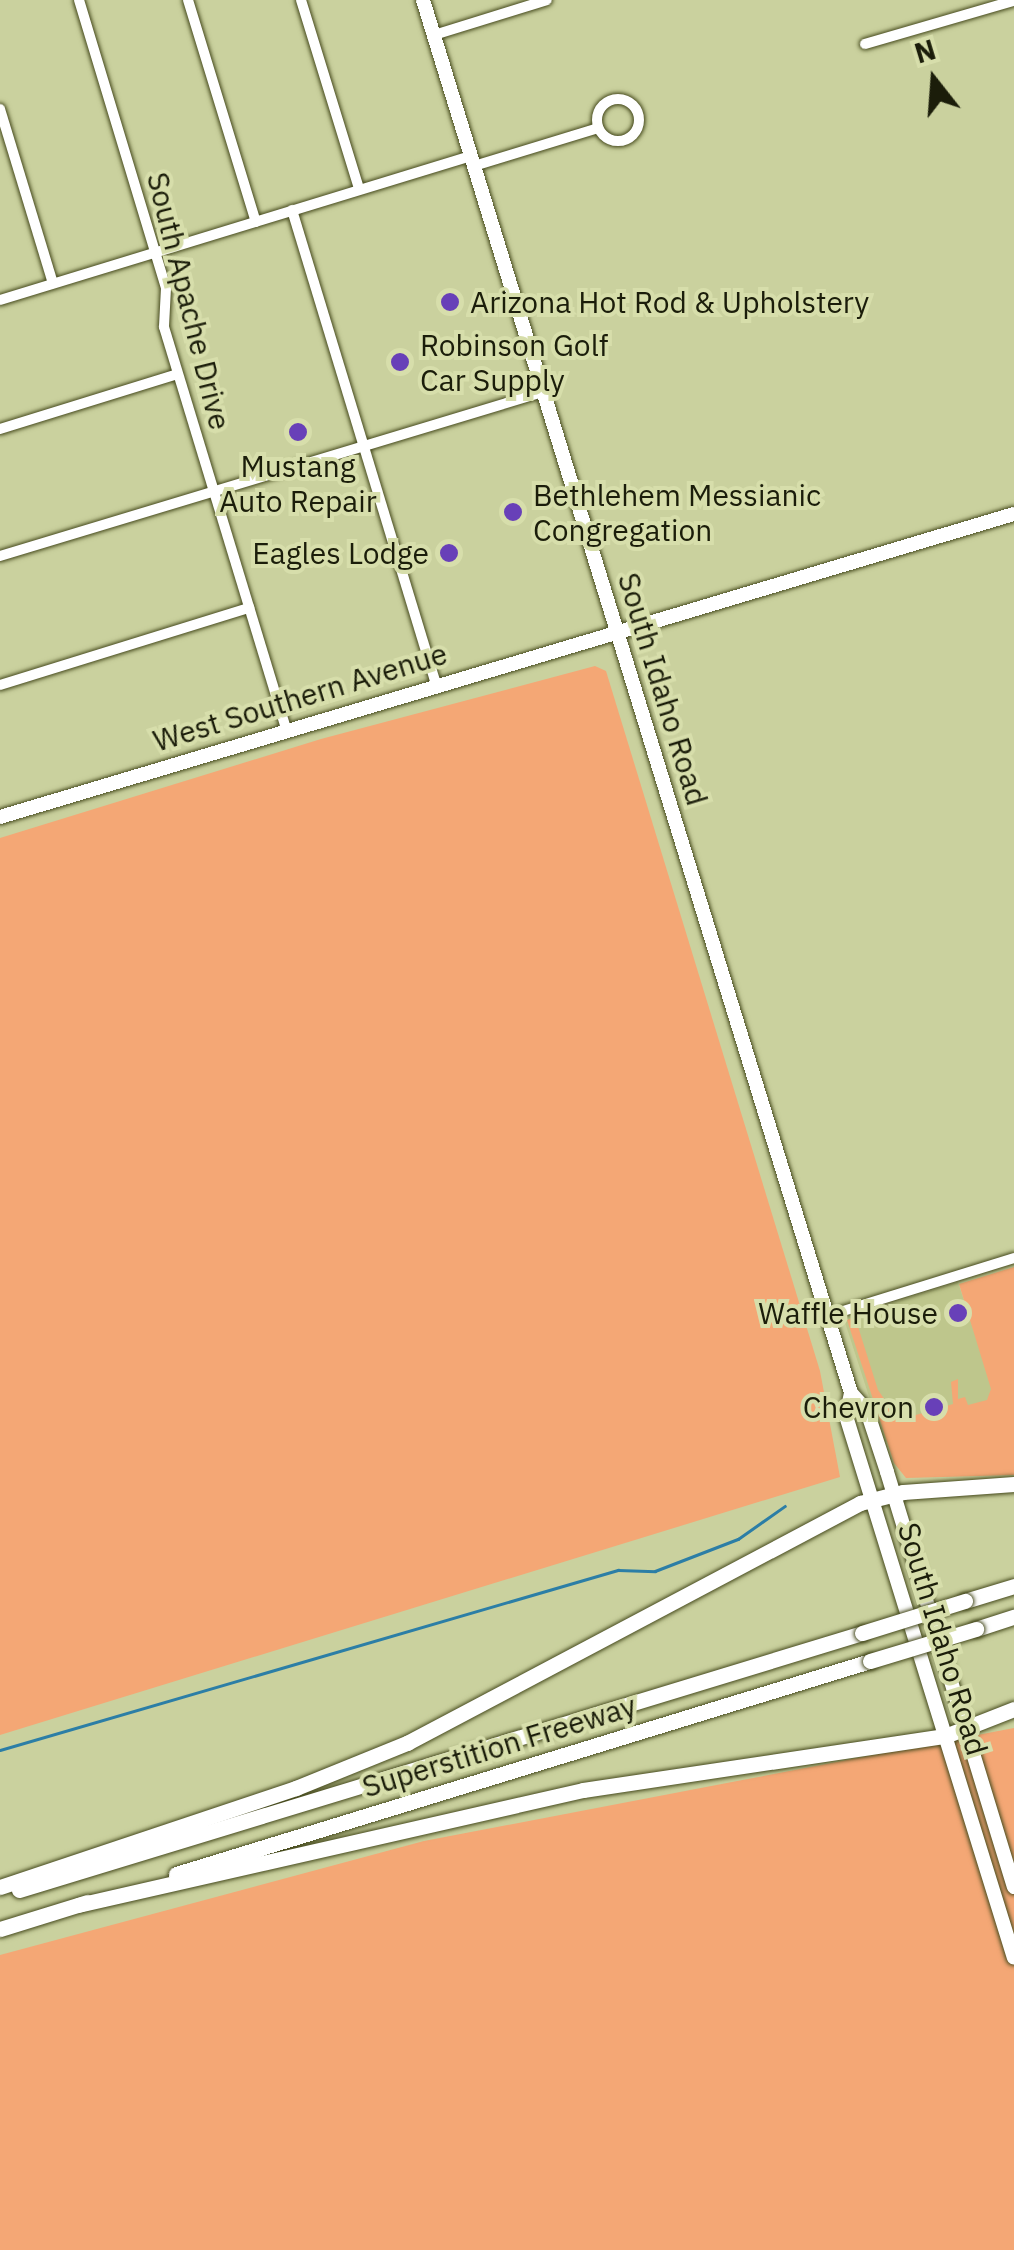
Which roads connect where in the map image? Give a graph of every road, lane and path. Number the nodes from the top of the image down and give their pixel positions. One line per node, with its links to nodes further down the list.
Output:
1 (79, 0): 15 (street, South Apache Drive)
2 (188, 0): 14 (street)
3 (300, 0): 12 (street)
4 (423, 0): 7 (main road, South Idaho Road)
5 (546, 0): 7 (street)
6 (1013, 2): 8 (street)
7 (434, 35): 11 (main road, South Idaho Road)
8 (865, 44)
9 (0, 109): 16 (street)
10 (598, 128): 10 (street); 11 (street)
11 (472, 161): 12 (street); 19 (main road, South Idaho Road)
12 (359, 190): 13 (street)
13 (292, 210): 14 (street); 21 (street)
14 (256, 222): 15 (street)
15 (156, 252): 16 (street); 18 (street, South Apache Drive)
16 (53, 283): 17 (street)
17 (0, 300)
18 (178, 374): 20 (street); 22 (street, South Apache Drive)
19 (543, 392): 21 (street); 26 (main road, South Idaho Road)
20 (0, 429)
21 (364, 445): 22 (street); 27 (street)
22 (214, 491): 24 (street); 25 (street, South Apache Drive)
23 (1014, 514): 26 (main road, West Southern Avenue)
24 (0, 556)
25 (249, 608): 28 (street); 29 (street, South Apache Drive)
26 (617, 635): 27 (main road, West Southern Avenue); 32 (main road, South Idaho Road)
27 (436, 683): 29 (main road, West Southern Avenue)
28 (0, 685)
29 (286, 729): 30 (main road, West Southern Avenue)
30 (0, 817)
31 (1014, 1258): 32 (street)
32 (826, 1316): 33 (main road, South Idaho Road)
33 (851, 1393): 35 (main road, South Idaho Road); 36 (main road, South Idaho Road)
34 (1014, 1484): 35 (highway)
35 (893, 1494): 36 (highway); 40 (main road, South Idaho Road)
36 (872, 1499): 41 (main road, South Idaho Road); 42 (highway)
37 (1014, 1586): 44 (highway, Superstition Freeway, bridge)
38 (1014, 1617): 45 (highway, Superstition Freeway, bridge)
39 (1014, 1709): 40 (highway)
40 (966, 1730): 41 (highway); 43 (main road, South Idaho Road)
41 (945, 1736): 45 (highway); 47 (main road, South Idaho Road)
42 (0, 1887)
43 (1014, 1887)
44 (0, 1896)
45 (78, 1905): 46 (highway, Superstition Freeway)
46 (0, 1929)
47 (1014, 1958)

